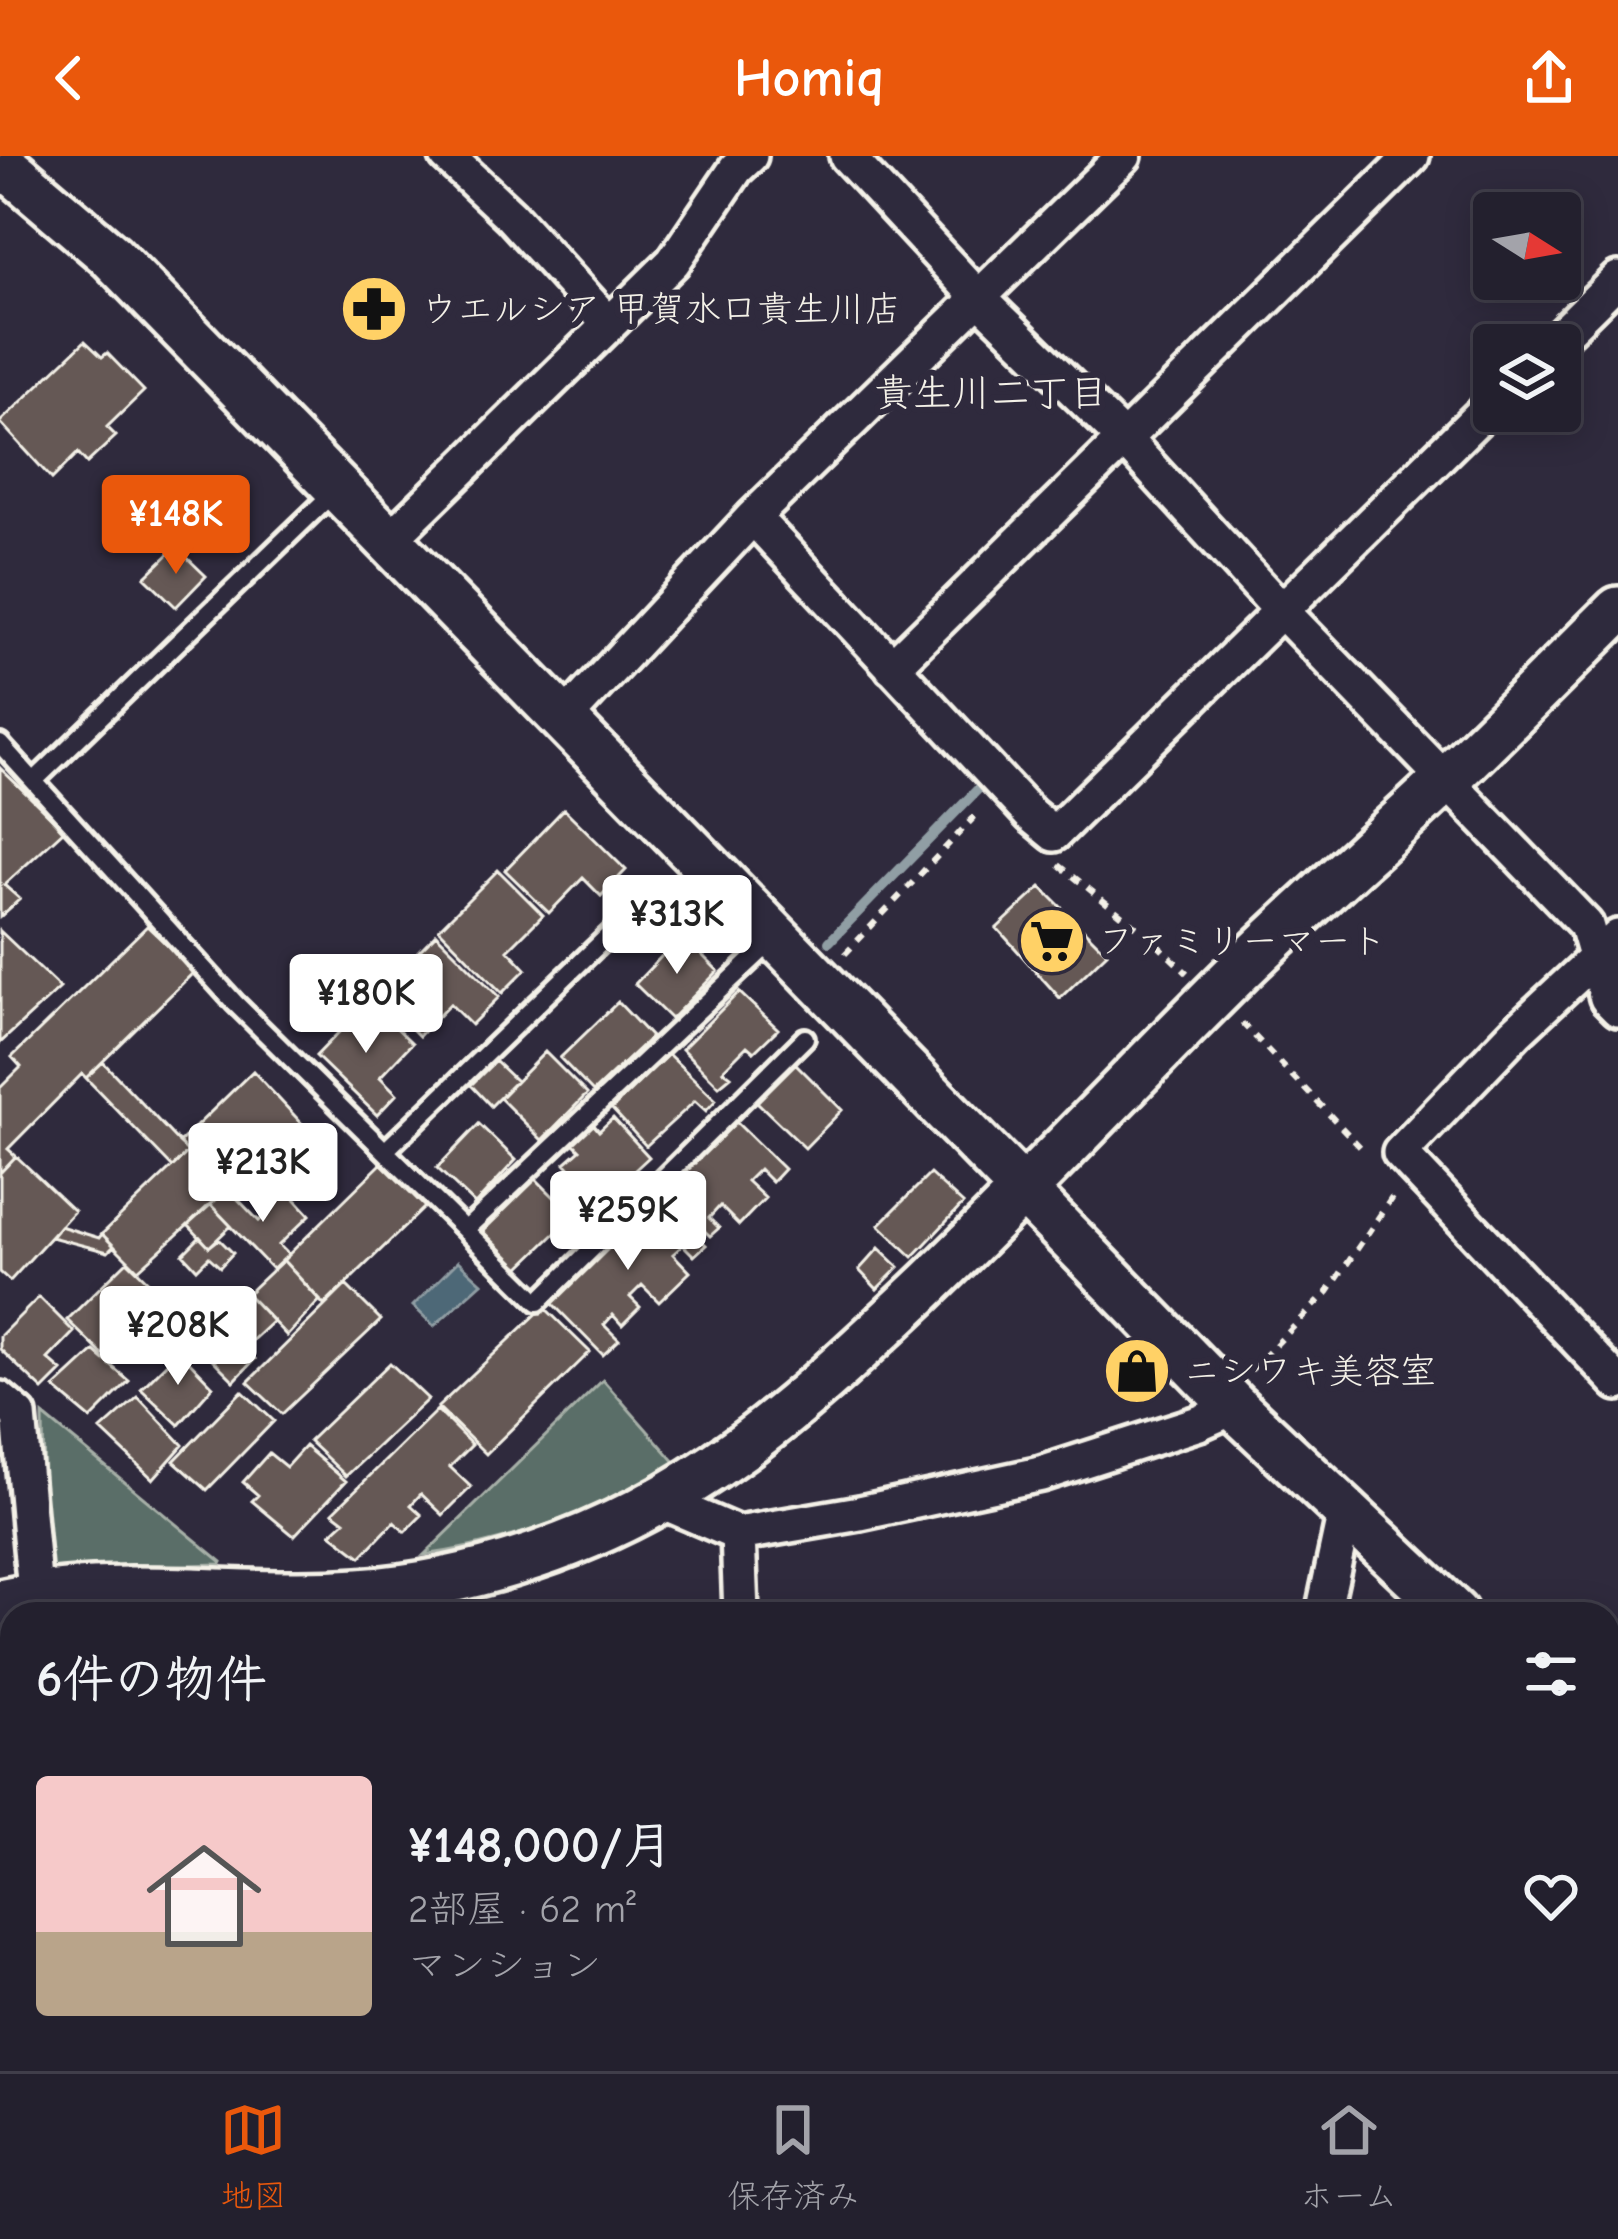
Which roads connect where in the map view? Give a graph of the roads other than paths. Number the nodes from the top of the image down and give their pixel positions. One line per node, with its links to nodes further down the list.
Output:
1 (447, 156): 9 (street)
2 (750, 156): 9 (street)
3 (1124, 156): 8 (street)
4 (1412, 156): 12 (street)
5 (849, 157): 8 (street)
6 (5, 173): 13 (street)
7 (1618, 279): 10 (street)
8 (977, 296): 12 (street); 14 (street)
9 (609, 324): 15 (street)
10 (1572, 324)
11 (1473, 422): 17 (street)
12 (1124, 439): 17 (street); 18 (street)
13 (337, 489): 15 (street); 21 (lane)
14 (752, 517): 18 (street); 19 (street)
15 (388, 540): 19 (street)
16 (1618, 610): 22 (street)
17 (1282, 611): 18 (street); 22 (street)
18 (892, 667)
19 (566, 718): 24 (street)
20 (0, 744): 21 (lane)
21 (35, 780): 28 (lane)
22 (1445, 780): 25 (street); 29 (street)
23 (642, 903): 28 (lane)
24 (778, 936): 29 (street); 30 (lane)
25 (1607, 947): 26 (street); 31 (street)
26 (1618, 1009)
27 (806, 1038): 30 (lane)
28 (385, 1151): 30 (lane)
29 (1025, 1190): 33 (street); 34 (street)
30 (465, 1230)
31 (1618, 1383)
32 (0, 1399): 37 (street)
33 (1230, 1401): 35 (street); 36 (street)
34 (662, 1501): 36 (street); 38 (street)
35 (1346, 1512): 40 (street); 41 (street)
36 (738, 1534): 39 (street)
37 (24, 1602)
38 (39, 1602)
39 (741, 1602)
40 (1326, 1602)
41 (1442, 1602)

